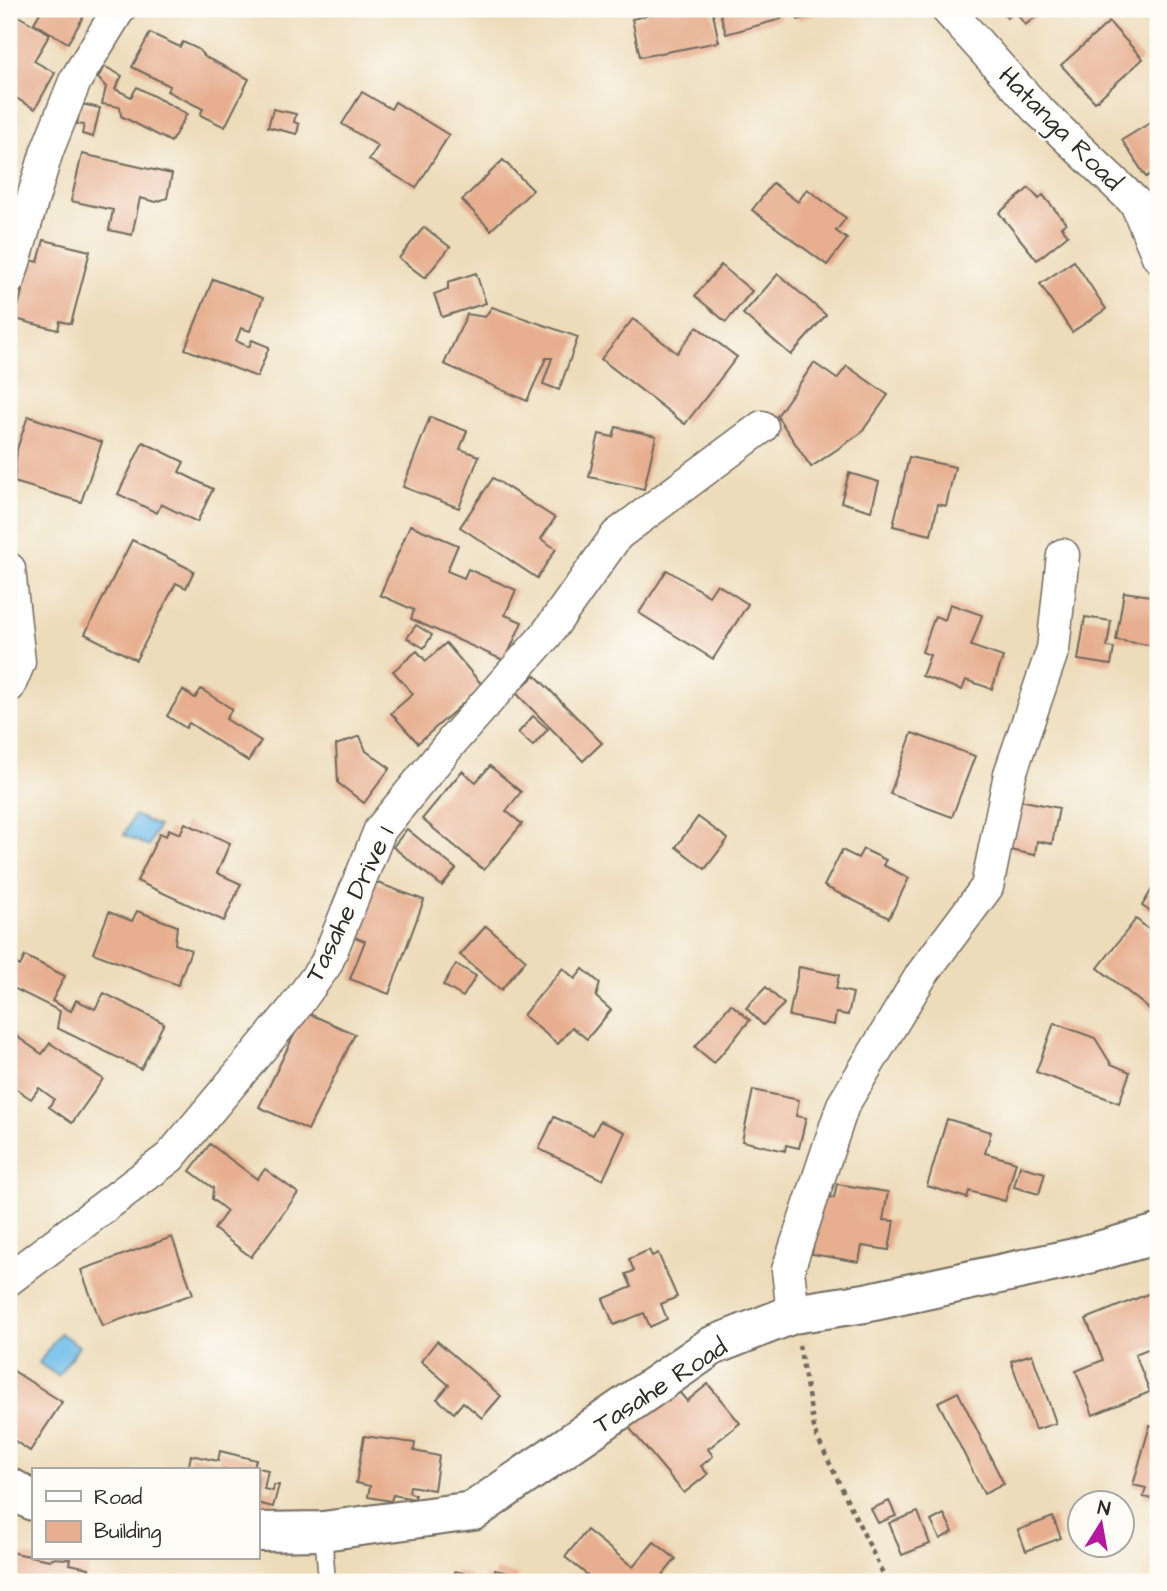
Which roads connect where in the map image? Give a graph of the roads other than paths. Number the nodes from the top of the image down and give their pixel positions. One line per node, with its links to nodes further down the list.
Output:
1 (119, 9): 4 (street)
2 (947, 9): 3 (street, Hatanga Road)
3 (1158, 257)
4 (9, 279)
5 (762, 427): 10 (street, Tasahe Drive 1)
6 (1063, 555): 11 (street)
7 (9, 569): 8 (street)
8 (9, 686)
9 (1158, 1234): 11 (street, Tasahe Road)
10 (9, 1279)
11 (793, 1314): 14 (street, Tasahe Road)
12 (9, 1487): 13 (street)
13 (32, 1500)
14 (323, 1531): 15 (street, Tasahe Road); 16 (lane)
15 (259, 1532)
16 (327, 1582)

